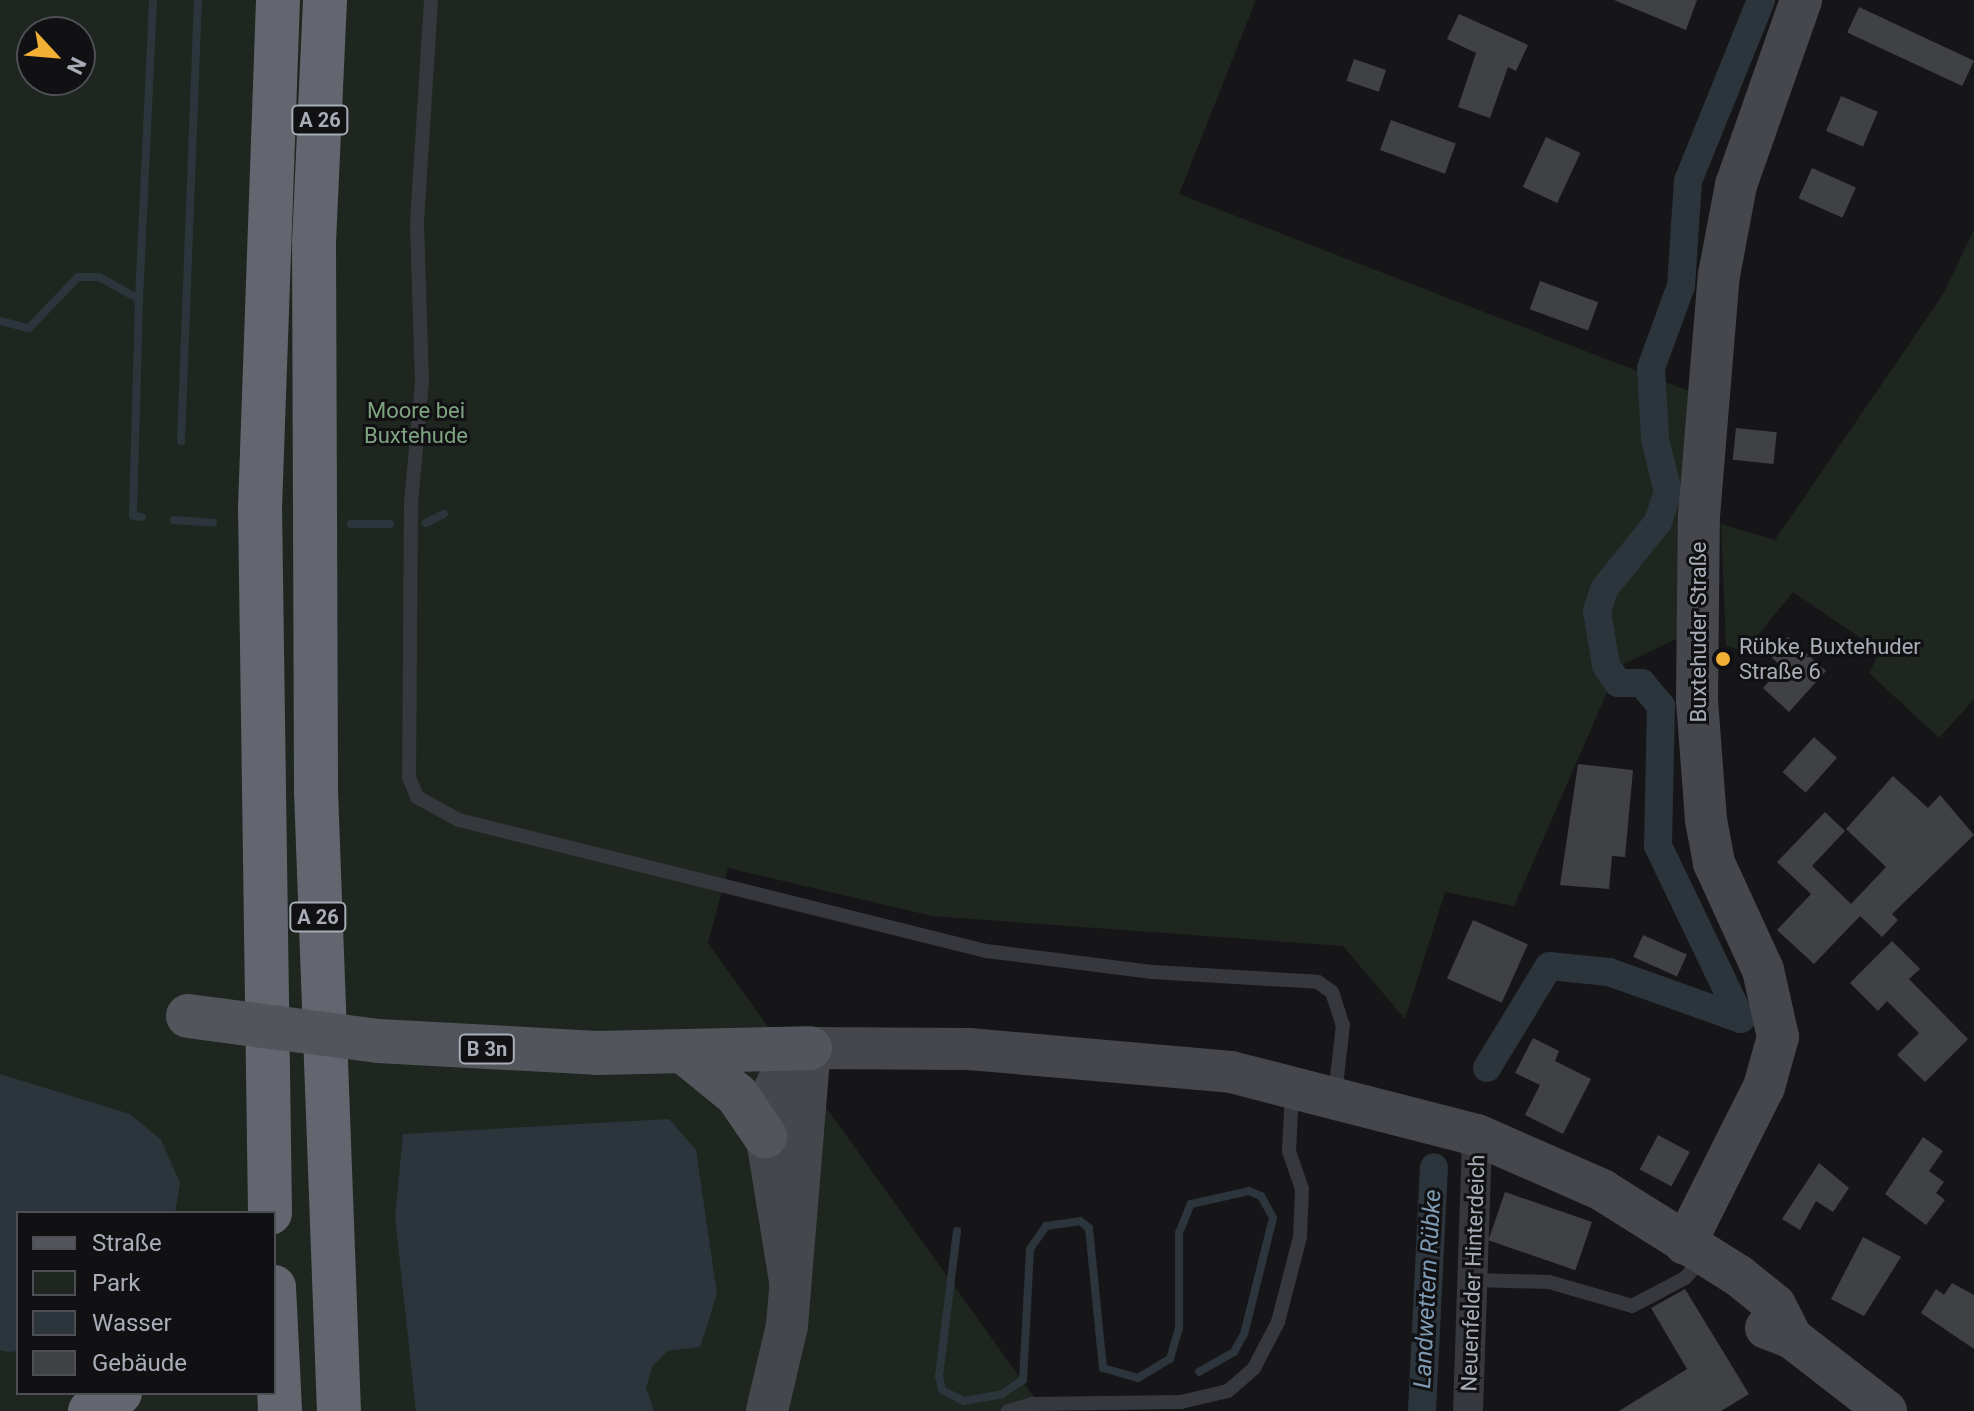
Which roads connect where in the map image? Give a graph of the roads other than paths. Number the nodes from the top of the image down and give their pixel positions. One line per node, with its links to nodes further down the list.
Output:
1 (278, 0): 5 (highway, A 26)
2 (325, 0): 22 (highway, A 26)
3 (431, 0): 10 (lane)
4 (1801, 0): 15 (main road, Buxtehuder Straße)
5 (248, 526): 13 (highway); 14 (highway, A 26)
6 (188, 1016): 8 (main road, B 3n, bridge)
7 (810, 1048): 8 (main road); 9 (main road); 12 (main road); 17 (main road)
8 (684, 1052): 12 (main road)
9 (1292, 1085): 10 (main road); 24 (lane)
10 (1335, 1095): 11 (main road)
11 (1477, 1135): 15 (main road); 16 (street, Neuenfelder Hinterdeich)
12 (765, 1136): 17 (main road)
13 (239, 1211)
14 (270, 1211)
15 (1694, 1251): 16 (lane); 26 (main road)
16 (1473, 1280): 25 (street, Neuenfelder Hinterdeich)
17 (790, 1281): 23 (main road)
18 (276, 1328): 21 (highway)
19 (117, 1395): 20 (highway)
20 (90, 1411)
21 (280, 1411)
22 (339, 1411)
23 (767, 1411)
24 (1008, 1411)
25 (1468, 1411)
26 (1886, 1411)

